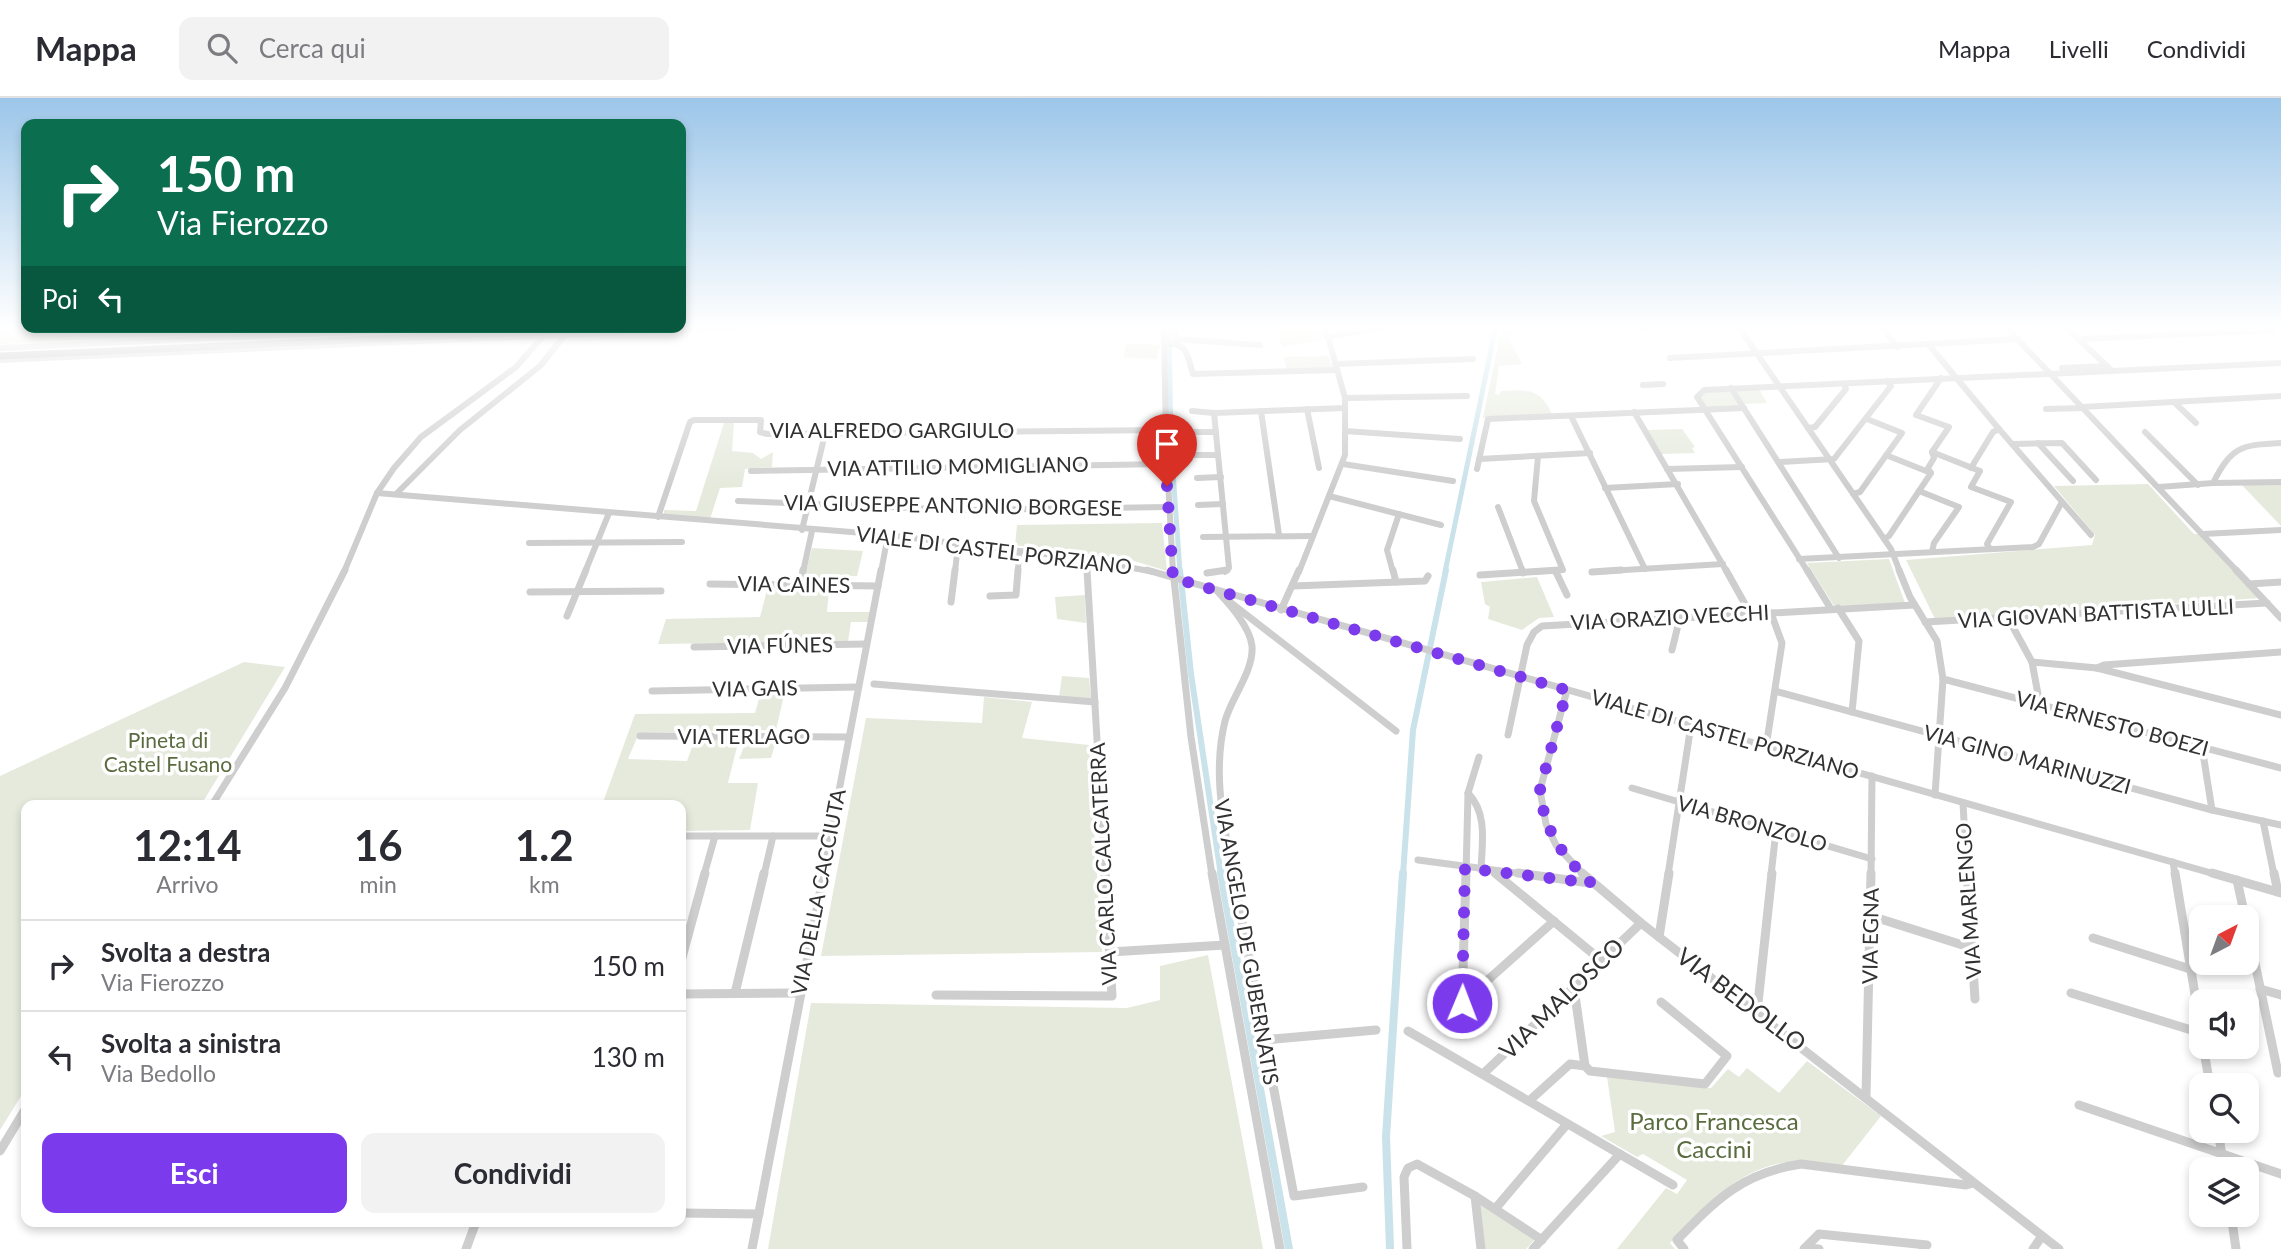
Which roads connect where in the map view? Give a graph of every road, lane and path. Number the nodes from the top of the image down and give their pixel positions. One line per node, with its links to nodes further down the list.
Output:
1 (502, 380): 78 (street)
2 (523, 380): 79 (street)
3 (1165, 380): 35 (street)
4 (1340, 380): 18 (street)
5 (1775, 380): 14 (street)
6 (1910, 380): 10 (street)
7 (1940, 380): 45 (street)
8 (1958, 380): 34 (street)
9 (2056, 380): 20 (street)
10 (1887, 381): 12 (street); 31 (street)
11 (1663, 384): 13 (street)
12 (1844, 384): 14 (street); 33 (street)
13 (1643, 385)
14 (1779, 386): 15 (street); 33 (street)
15 (1731, 388): 22 (street); 24 (street)
16 (1466, 396): 18 (street)
17 (2281, 396): 19 (street)
18 (1345, 398): 21 (street)
19 (2174, 402): 20 (street); 32 (street)
20 (2082, 407): 25 (street); 75 (street)
21 (1345, 408): 23 (street); 36 (street)
22 (1744, 408): 24 (street); 53 (street)
23 (1307, 409): 27 (street); 58 (street)
24 (1705, 409): 28 (street); 56 (street)
25 (2046, 409)
26 (1192, 411): 29 (street)
27 (1261, 411): 29 (street); 97 (street)
28 (1633, 412): 30 (street); 60 (street)
29 (1214, 413): 38 (street)
30 (1571, 416): 46 (street); 51 (street)
31 (1867, 419): 49 (street); 52 (street)
32 (2196, 423)
33 (1808, 428): 52 (street)
34 (1999, 429): 44 (street); 59 (street)
35 (1165, 430): 40 (street, VIA ALFREDO GARGIULO); 54 (street)
36 (1345, 431): 41 (street); 55 (street)
37 (1194, 432): 38 (street)
38 (1216, 432): 48 (street)
39 (2145, 432): 74 (street)
40 (825, 434): 61 (street); 91 (street, VIA ALFREDO GARGIULO)
41 (1460, 439)
42 (2038, 443): 44 (street); 68 (street); 70 (street)
43 (2281, 443): 72 (street)
44 (2012, 444): 57 (street)
45 (1932, 452): 59 (street); 64 (street)
46 (1590, 453): 50 (street); 76 (street)
47 (1195, 455): 48 (street)
48 (1218, 455): 66 (street)
49 (1886, 455): 64 (street); 80 (street)
50 (1538, 456): 51 (street); 117 (street)
51 (1479, 459): 62 (street)
52 (1830, 461): 53 (street); 80 (street)
53 (1780, 463): 112 (street)
54 (1166, 464): 61 (street, VIA ATTILIO MOMIGLIANO); 88 (street)
55 (1343, 464): 69 (street); 81 (street)
56 (1742, 467): 60 (street); 114 (street)
57 (2034, 467): 65 (street); 83 (street)
58 (1319, 468)
59 (1970, 468): 108 (street)
60 (1667, 469): 73 (street)
61 (817, 470): 63 (street, VIA ATTILIO MOMIGLIANO); 85 (street)
62 (1477, 470)
63 (751, 471)
64 (1931, 473): 77 (street)
65 (2027, 476)
66 (1221, 477): 67 (street); 84 (street)
67 (1197, 478)
68 (2096, 480)
69 (1453, 481)
70 (2073, 481)
71 (2281, 482): 72 (street)
72 (2213, 483): 74 (street)
73 (1678, 484): 76 (street); 115 (street)
74 (2198, 485): 75 (street)
75 (2159, 487): 96 (street)
76 (1605, 488): 116 (street)
77 (1919, 491): 103 (street); 110 (street)
78 (377, 493): 79 (street, VIALE DI CASTEL PORZIANO); 181 (street)
79 (396, 494): 89 (street, VIALE DI CASTEL PORZIANO)
80 (1853, 494): 103 (street)
81 (1329, 496): 90 (street); 101 (street)
82 (738, 501): 85 (street, VIA GIUSEPPE ANTONIO BORGESE)
83 (2062, 502): 98 (street); 108 (street)
84 (1223, 504): 86 (street); 100 (street)
85 (808, 505): 88 (street, VIA GIUSEPPE ANTONIO BORGESE); 93 (street)
86 (1198, 505)
87 (1498, 507): 120 (street)
88 (1168, 508): 123 (street)
89 (608, 513): 91 (street, VIALE DI CASTEL PORZIANO); 106 (street)
90 (1399, 514): 92 (street); 124 (street)
91 (658, 517): 93 (street, VIALE DI CASTEL PORZIANO)
92 (1441, 525)
93 (802, 530): 95 (street, VIALE DI CASTEL PORZIANO)
94 (2281, 530): 96 (street)
95 (812, 531): 99 (street, VIALE DI CASTEL PORZIANO); 128 (street)
96 (2203, 534): 127 (street)
97 (1279, 535): 100 (street); 101 (street)
98 (2091, 535)
99 (888, 536): 107 (street, VIALE DI CASTEL PORZIANO); 129 (street, VIA DELLA CACCIUTA)
100 (1227, 536): 102 (street); 119 (street)
101 (1312, 536): 130 (street)
102 (1203, 537)
103 (1884, 539): 111 (street)
104 (682, 542): 106 (street)
105 (529, 543): 106 (street)
106 (596, 543): 134 (street)
107 (958, 544): 109 (street, VIALE DI CASTEL PORZIANO); 138 (street)
108 (1990, 549): 110 (street)
109 (1018, 551): 113 (street, VIALE DI CASTEL PORZIANO); 136 (street)
110 (1932, 552): 111 (street)
111 (1894, 554): 112 (street); 140 (street)
112 (1839, 558): 114 (street)
113 (1086, 559): 123 (street, VIALE DI CASTEL PORZIANO); 163 (street, VIA CARLO CALCATERRA)
114 (1799, 559): 141 (street)
115 (1723, 564): 116 (street); 144 (street)
116 (1645, 569): 118 (street)
117 (1556, 572): 120 (street); 135 (street)
118 (1592, 572)
119 (1207, 573)
120 (1523, 573): 121 (street)
121 (1480, 575)
122 (1428, 576): 124 (street)
123 (1175, 579): 132 (street, VIALE DI CASTEL PORZIANO); 208 (street)
124 (1396, 582): 130 (street)
125 (2281, 582): 127 (street)
126 (710, 584): 128 (street, VIA CAINES)
127 (2249, 584): 139 (street)
128 (800, 585): 129 (street, VIA CAINES)
129 (878, 586): 150 (street, VIA DELLA CACCIUTA)
130 (1293, 586): 142 (street)
131 (662, 591): 134 (street)
132 (1218, 591): 137 (street, VIA ANGELO DE GUBERNATIS); 142 (street, VIALE DI CASTEL PORZIANO)
133 (530, 592): 134 (street)
134 (577, 592): 145 (street)
135 (1567, 595)
136 (990, 596)
137 (1225, 599): 168 (street); 229 (street, VIA ANGELO DE GUBERNATIS)
138 (951, 602)
139 (2267, 603): 147 (street, VIA GIOVAN BATTISTA LULLI); 148 (street)
140 (1914, 606): 141 (street, VIA ORAZIO VECCHI); 149 (street)
141 (1835, 608): 143 (street, VIA ORAZIO VECCHI); 165 (street)
142 (1281, 610): 156 (street, VIALE DI CASTEL PORZIANO)
143 (1771, 612): 144 (street, VIA ORAZIO VECCHI); 162 (street)
144 (1750, 613): 146 (street, VIA ORAZIO VECCHI)
145 (567, 615)
146 (1680, 617): 152 (street); 156 (street, VIA ORAZIO VECCHI)
147 (2008, 618): 149 (street, VIA GIOVAN BATTISTA LULLI); 154 (street)
148 (2281, 618)
149 (1925, 622): 157 (street)
150 (866, 644): 151 (street, VIA FÚNES); 159 (street, VIA DELLA CACCIUTA)
151 (694, 647)
152 (1672, 650)
153 (2281, 652): 155 (street)
154 (2032, 662): 155 (street); 164 (street)
155 (2097, 668): 166 (street)
156 (1521, 677): 160 (street, VIALE DI CASTEL PORZIANO); 169 (street, VIA ORAZIO VECCHI)
157 (1943, 679): 164 (street, VIA ERNESTO BOEZI); 171 (street)
158 (874, 684): 163 (street)
159 (858, 687): 161 (street, VIA GAIS); 172 (street, VIA DELLA CACCIUTA)
160 (1567, 690): 167 (street, VIALE DI CASTEL PORZIANO); 199 (street, VIA BEDOLLO)
161 (652, 691)
162 (1775, 691): 165 (street, VIA GINO MARINUZZI); 173 (street)
163 (1095, 702): 210 (street, VIA CARLO CALCATERRA)
164 (2040, 705): 174 (street, VIA ERNESTO BOEZI)
165 (1852, 712): 171 (street, VIA GINO MARINUZZI)
166 (2281, 715)
167 (1691, 725): 173 (street, VIALE DI CASTEL PORZIANO); 182 (street)
168 (1396, 731)
169 (1508, 735)
170 (640, 736): 172 (street, VIA TERLAGO)
171 (1938, 736): 180 (street); 184 (street, VIA GINO MARINUZZI)
172 (848, 737): 191 (street, VIA DELLA CACCIUTA)
173 (1766, 747): 177 (street, VIALE DI CASTEL PORZIANO)
174 (2202, 747): 176 (street, VIA ERNESTO BOEZI); 184 (street)
175 (1479, 757): 179 (street)
176 (2281, 768)
177 (1872, 776): 180 (street, VIALE DI CASTEL PORZIANO); 192 (street, VIA EGNA)
178 (1632, 788): 182 (street, VIA BRONZOLO)
179 (1468, 793): 195 (street); 196 (street)
180 (1936, 795): 183 (street, VIALE DI CASTEL PORZIANO)
181 (215, 800)
182 (1680, 802): 187 (street, VIA BRONZOLO); 205 (street)
183 (1963, 803): 194 (street, VIALE DI CASTEL PORZIANO); 209 (street, VIA MARLENGO)
184 (2212, 810): 185 (street, VIA GINO MARINUZZI)
185 (2263, 821): 186 (street, VIA GINO MARINUZZI); 200 (street)
186 (2281, 825)
187 (1776, 831): 192 (street, VIA BRONZOLO); 225 (street)
188 (686, 836): 189 (street)
189 (715, 836): 190 (street); 207 (street)
190 (773, 836): 191 (street); 218 (street)
191 (831, 836): 219 (street, VIA DELLA CACCIUTA)
192 (1872, 859): 202 (street, VIA EGNA)
193 (1418, 860): 195 (street)
194 (2173, 862): 198 (street, VIALE DI CASTEL PORZIANO); 212 (street)
195 (1465, 868): 196 (street); 203 (street)
196 (1481, 870): 197 (street)
197 (1493, 872): 199 (street); 203 (street)
198 (2237, 880): 200 (street, VIALE DI CASTEL PORZIANO); 201 (street)
199 (1591, 883): 204 (street, VIA BEDOLLO)
200 (2279, 892)
201 (2242, 905)
202 (1871, 916): 209 (street); 233 (street, VIA EGNA)
203 (1555, 921): 211 (street)
204 (1641, 923): 205 (street, VIA BEDOLLO); 211 (street, VIA MALOSCO)
205 (1659, 937): 225 (street, VIA BEDOLLO)
206 (2093, 938): 213 (street)
207 (686, 943)
208 (1225, 945): 210 (street); 259 (street)
209 (1972, 948): 223 (street, VIA MARLENGO)
210 (1110, 952): 221 (street, VIA CARLO CALCATERRA)
211 (1602, 961): 215 (street, VIA MALOSCO)
212 (2189, 963)
213 (2189, 969)
214 (2257, 975): 216 (street)
215 (1574, 988): 230 (street); 232 (street, VIA MALOSCO)
216 (2260, 989): 222 (street); 231 (street)
217 (686, 993): 218 (street)
218 (735, 993): 219 (street)
219 (800, 993): 250 (street, VIA DELLA CACCIUTA)
220 (2071, 993): 228 (street)
221 (936, 995)
222 (2281, 995)
223 (1975, 999)
224 (1661, 1002): 230 (street)
225 (1757, 1012): 233 (street, VIA BEDOLLO)
226 (1376, 1030): 229 (street)
227 (1408, 1031): 232 (street)
228 (2189, 1031)
229 (1262, 1040): 246 (street, VIA ANGELO DE GUBERNATIS)
230 (1585, 1066): 234 (street)
231 (2278, 1073)
232 (1483, 1074): 234 (street)
233 (1866, 1096): 244 (street, VIA BEDOLLO)
234 (1529, 1101): 237 (street)
235 (2079, 1105): 241 (street)
236 (21, 1116): 239 (street)
237 (1567, 1124): 240 (street); 248 (street)
238 (2220, 1143): 241 (street)
239 (0, 1152)
240 (1620, 1154): 245 (street); 254 (street)
241 (2221, 1154): 242 (street); 243 (street)
242 (2222, 1157)
243 (2281, 1174)
244 (1973, 1183): 253 (street, VIA BEDOLLO); 255 (street)
245 (1673, 1185)
246 (1363, 1187)
247 (1475, 1196): 248 (street); 260 (street); 261 (street)
248 (1495, 1209): 254 (street)
249 (686, 1213): 250 (street)
250 (759, 1214): 258 (street, VIA DELLA CACCIUTA)
251 (474, 1227): 257 (street)
252 (2233, 1227): 267 (street)
253 (2042, 1236): 265 (street); 266 (street, VIA BEDOLLO)
254 (1542, 1240): 262 (street)
255 (1680, 1244)
256 (1804, 1248): 263 (street); 264 (street)
257 (466, 1249)
258 (752, 1249)
259 (1280, 1249)
260 (1407, 1249)
261 (1481, 1249)
262 (1533, 1249)
263 (1819, 1249)
264 (1923, 1249)
265 (2033, 1249)
266 (2059, 1249)
267 (2236, 1249)

